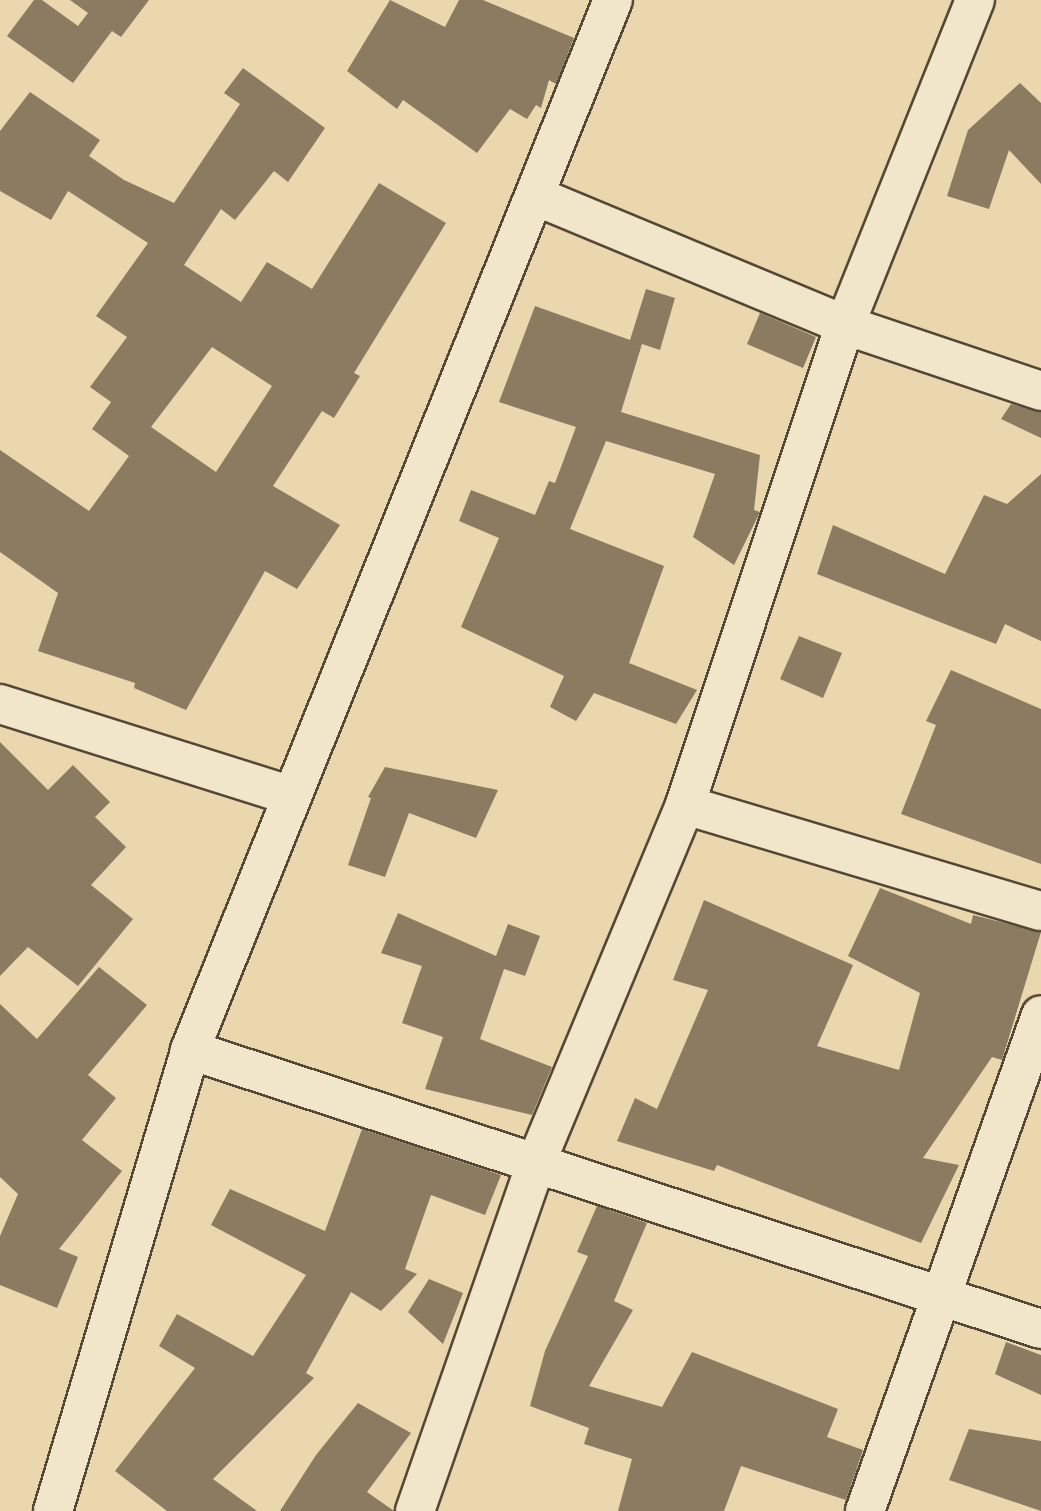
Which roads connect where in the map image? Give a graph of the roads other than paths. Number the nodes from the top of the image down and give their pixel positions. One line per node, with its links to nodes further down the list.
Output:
1 (613, 0): 3 (street)
2 (975, 0): 4 (street)
3 (538, 197): 4 (street); 7 (street)
4 (845, 325): 5 (street); 8 (street)
5 (1041, 391)
6 (0, 704): 7 (street)
7 (292, 796): 11 (street)
8 (685, 805): 9 (street); 12 (street)
9 (1041, 911)
10 (1041, 1014): 13 (street)
11 (190, 1050): 12 (street); 15 (street)
12 (536, 1163): 13 (street); 16 (street)
13 (941, 1298): 14 (street); 17 (street)
14 (1041, 1329)
15 (53, 1511)
16 (415, 1511)
17 (864, 1511)

